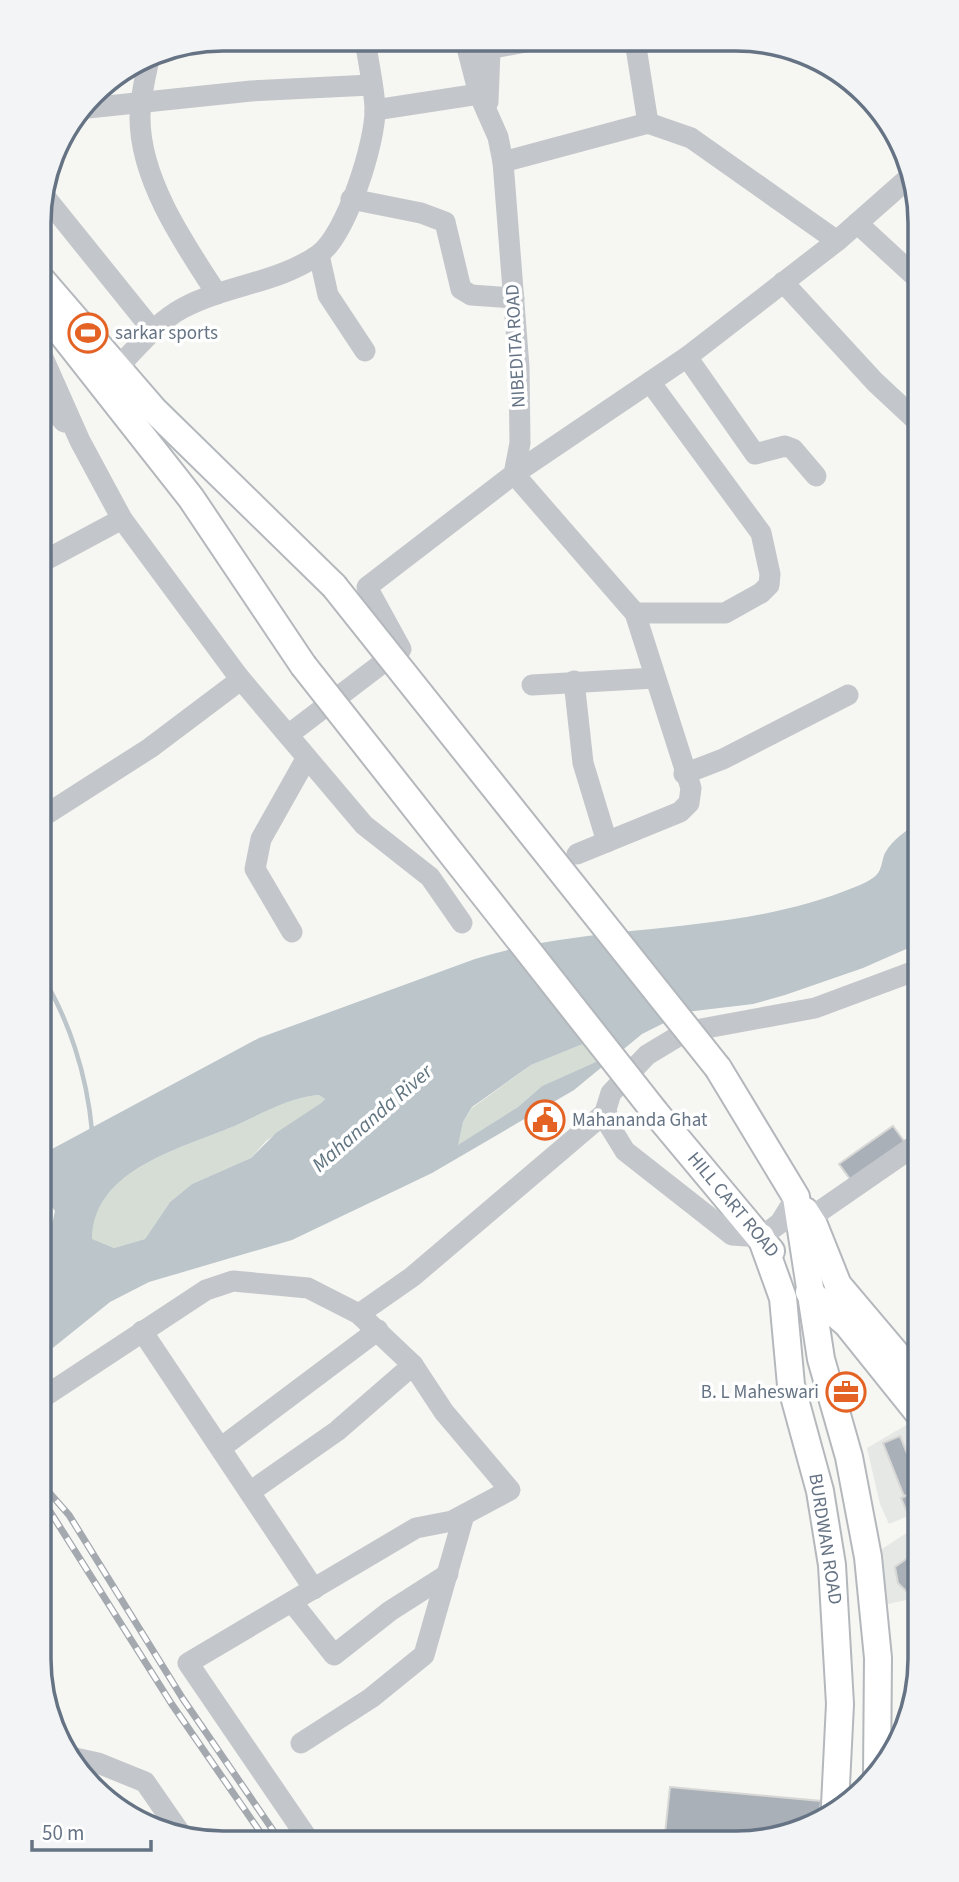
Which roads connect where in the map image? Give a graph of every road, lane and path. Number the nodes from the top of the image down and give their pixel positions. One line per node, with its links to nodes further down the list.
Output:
1 (367, 51): 6 (street)
2 (468, 51): 8 (street, NIBEDITA ROAD)
3 (488, 51): 8 (street)
4 (637, 51): 11 (street)
5 (147, 69): 7 (street)
6 (371, 85): 7 (street); 10 (street)
7 (141, 103): 9 (street); 22 (street)
8 (483, 103): 10 (street); 12 (street, NIBEDITA ROAD)
9 (95, 107)
10 (375, 110): 14 (street)
11 (648, 123): 12 (street); 17 (street)
12 (503, 162): 23 (street, NIBEDITA ROAD)
13 (903, 183): 16 (street)
14 (351, 199): 18 (street); 23 (street)
15 (52, 204): 25 (street)
16 (857, 223): 17 (street); 19 (street)
17 (837, 241): 20 (street)
18 (319, 255): 22 (street); 26 (street)
19 (908, 270)
20 (783, 282): 27 (street); 32 (street)
21 (51, 291): 28 (main road, HILL CART ROAD)
22 (217, 294): 25 (street)
23 (514, 298): 34 (street, NIBEDITA ROAD)
24 (51, 320): 56 (main road, HILL CART ROAD, bridge)
25 (154, 332): 28 (street)
26 (365, 351)
27 (687, 358): 30 (street); 35 (street)
28 (116, 369): 55 (main road, HILL CART ROAD, bridge)
29 (51, 376): 33 (street)
30 (650, 382): 34 (street); 38 (street)
31 (51, 407): 33 (street)
32 (908, 413)
33 (80, 441): 36 (street)
34 (514, 474): 38 (street); 44 (street)
35 (816, 476)
36 (121, 519): 37 (street); 39 (street)
37 (51, 557)
38 (635, 613): 40 (street)
39 (238, 677): 44 (street); 47 (street)
40 (655, 678): 41 (street); 46 (street)
41 (574, 681): 42 (street); 48 (street)
42 (532, 685)
43 (848, 695): 46 (street)
44 (288, 735): 45 (street)
45 (306, 759): 50 (street); 51 (street)
46 (684, 774): 48 (street)
47 (51, 804)
48 (607, 842): 49 (street)
49 (577, 854)
50 (462, 923)
51 (292, 932)
52 (908, 973): 53 (street)
53 (606, 1112): 56 (street); 59 (street)
54 (908, 1152): 55 (street)
55 (803, 1208): 56 (street); 57 (main road, HILL CART ROAD); 58 (main road, HILL CART ROAD)
56 (761, 1237): 58 (main road, HILL CART ROAD); 60 (main road, BURDWAN ROAD)
57 (838, 1284): 58 (main road); 64 (main road, HILL CART ROAD)
58 (812, 1296): 60 (main road); 66 (main road, HILL CART ROAD); 74 (main road, BURDWAN ROAD)
59 (359, 1314): 61 (street); 62 (street)
60 (787, 1317): 76 (main road, BURDWAN ROAD)
61 (378, 1330): 63 (street); 67 (street)
62 (142, 1331): 65 (street); 67 (street)
63 (414, 1365): 68 (street); 69 (street)
64 (908, 1368)
65 (51, 1392)
66 (908, 1400)
67 (222, 1447): 68 (street)
68 (250, 1492): 71 (street)
69 (464, 1515): 70 (street); 71 (street)
70 (448, 1574): 72 (street); 73 (street)
71 (314, 1588): 72 (street)
72 (292, 1602): 78 (street)
73 (301, 1743)
74 (877, 1758)
75 (89, 1767): 77 (street)
76 (835, 1800)
77 (174, 1824)
78 (303, 1831)

